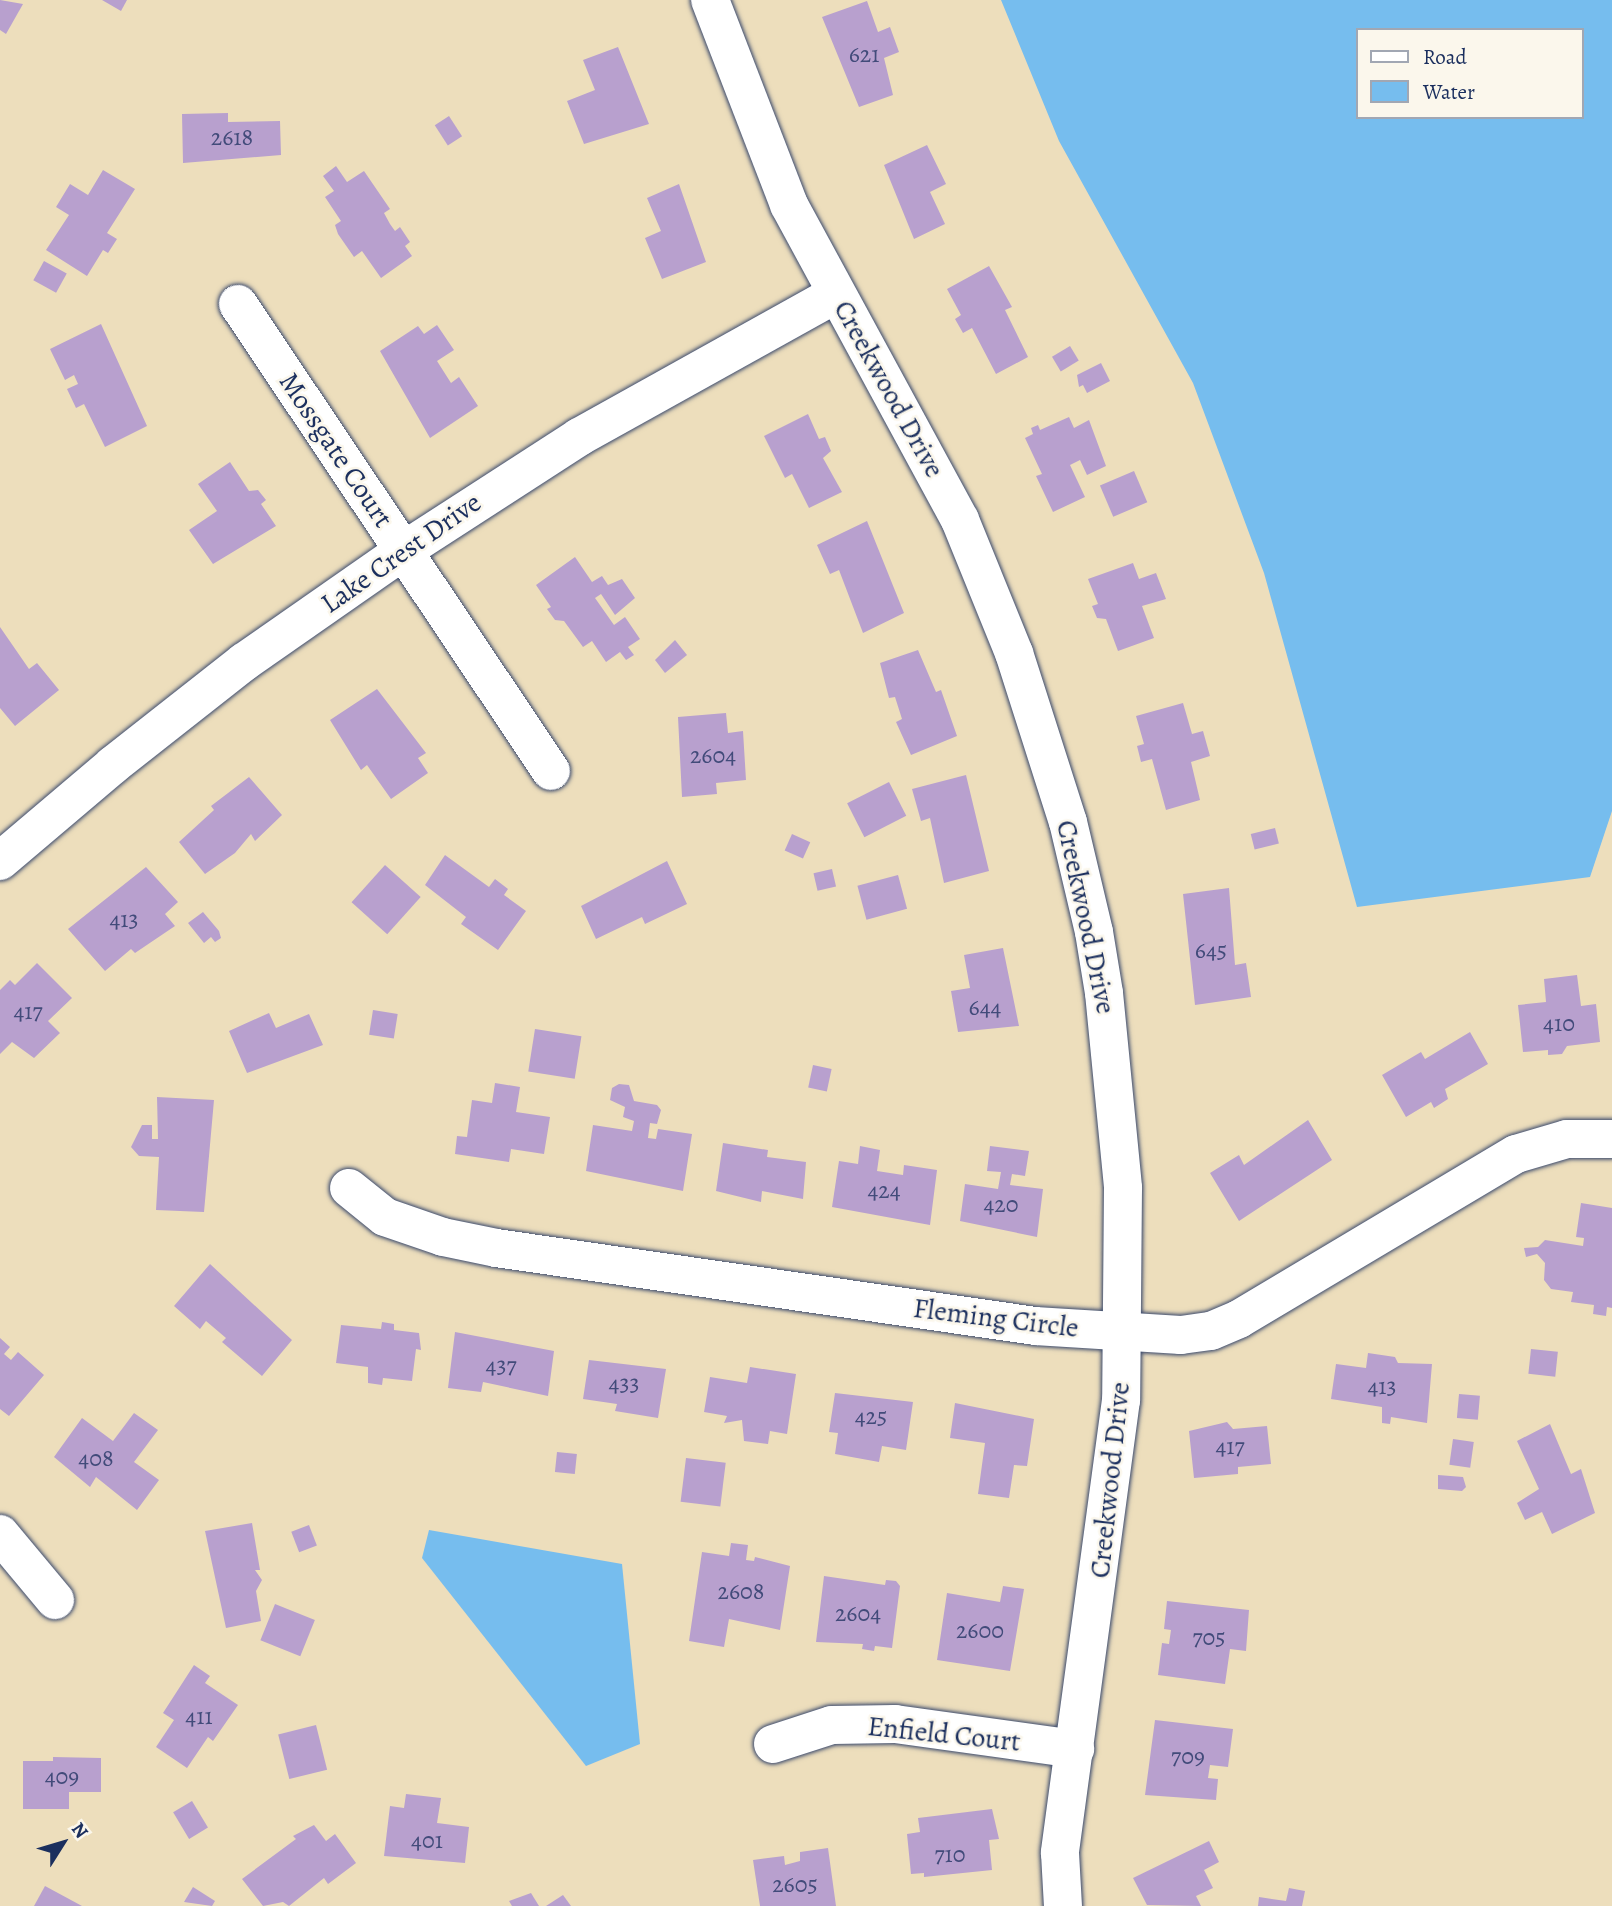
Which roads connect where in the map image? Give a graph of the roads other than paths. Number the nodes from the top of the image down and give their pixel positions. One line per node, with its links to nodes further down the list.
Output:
1 (710, 0): 2 (street, Creekwood Drive)
2 (836, 294): 4 (street, Lake Crest Drive); 9 (street, Creekwood Drive)
3 (238, 304): 4 (street, Mossgate Court)
4 (403, 551): 5 (street, Mossgate Court); 6 (street, Lake Crest Drive)
5 (551, 771)
6 (3, 852)
7 (1612, 1139): 9 (street, Fleming Circle)
8 (349, 1188): 9 (street, Fleming Circle)
9 (1123, 1331): 13 (street, Creekwood Drive)
10 (0, 1534): 11 (street)
11 (54, 1600)
12 (773, 1744): 13 (street, Enfield Court)
13 (1075, 1749): 14 (street, Creekwood Drive)
14 (1063, 1906)

